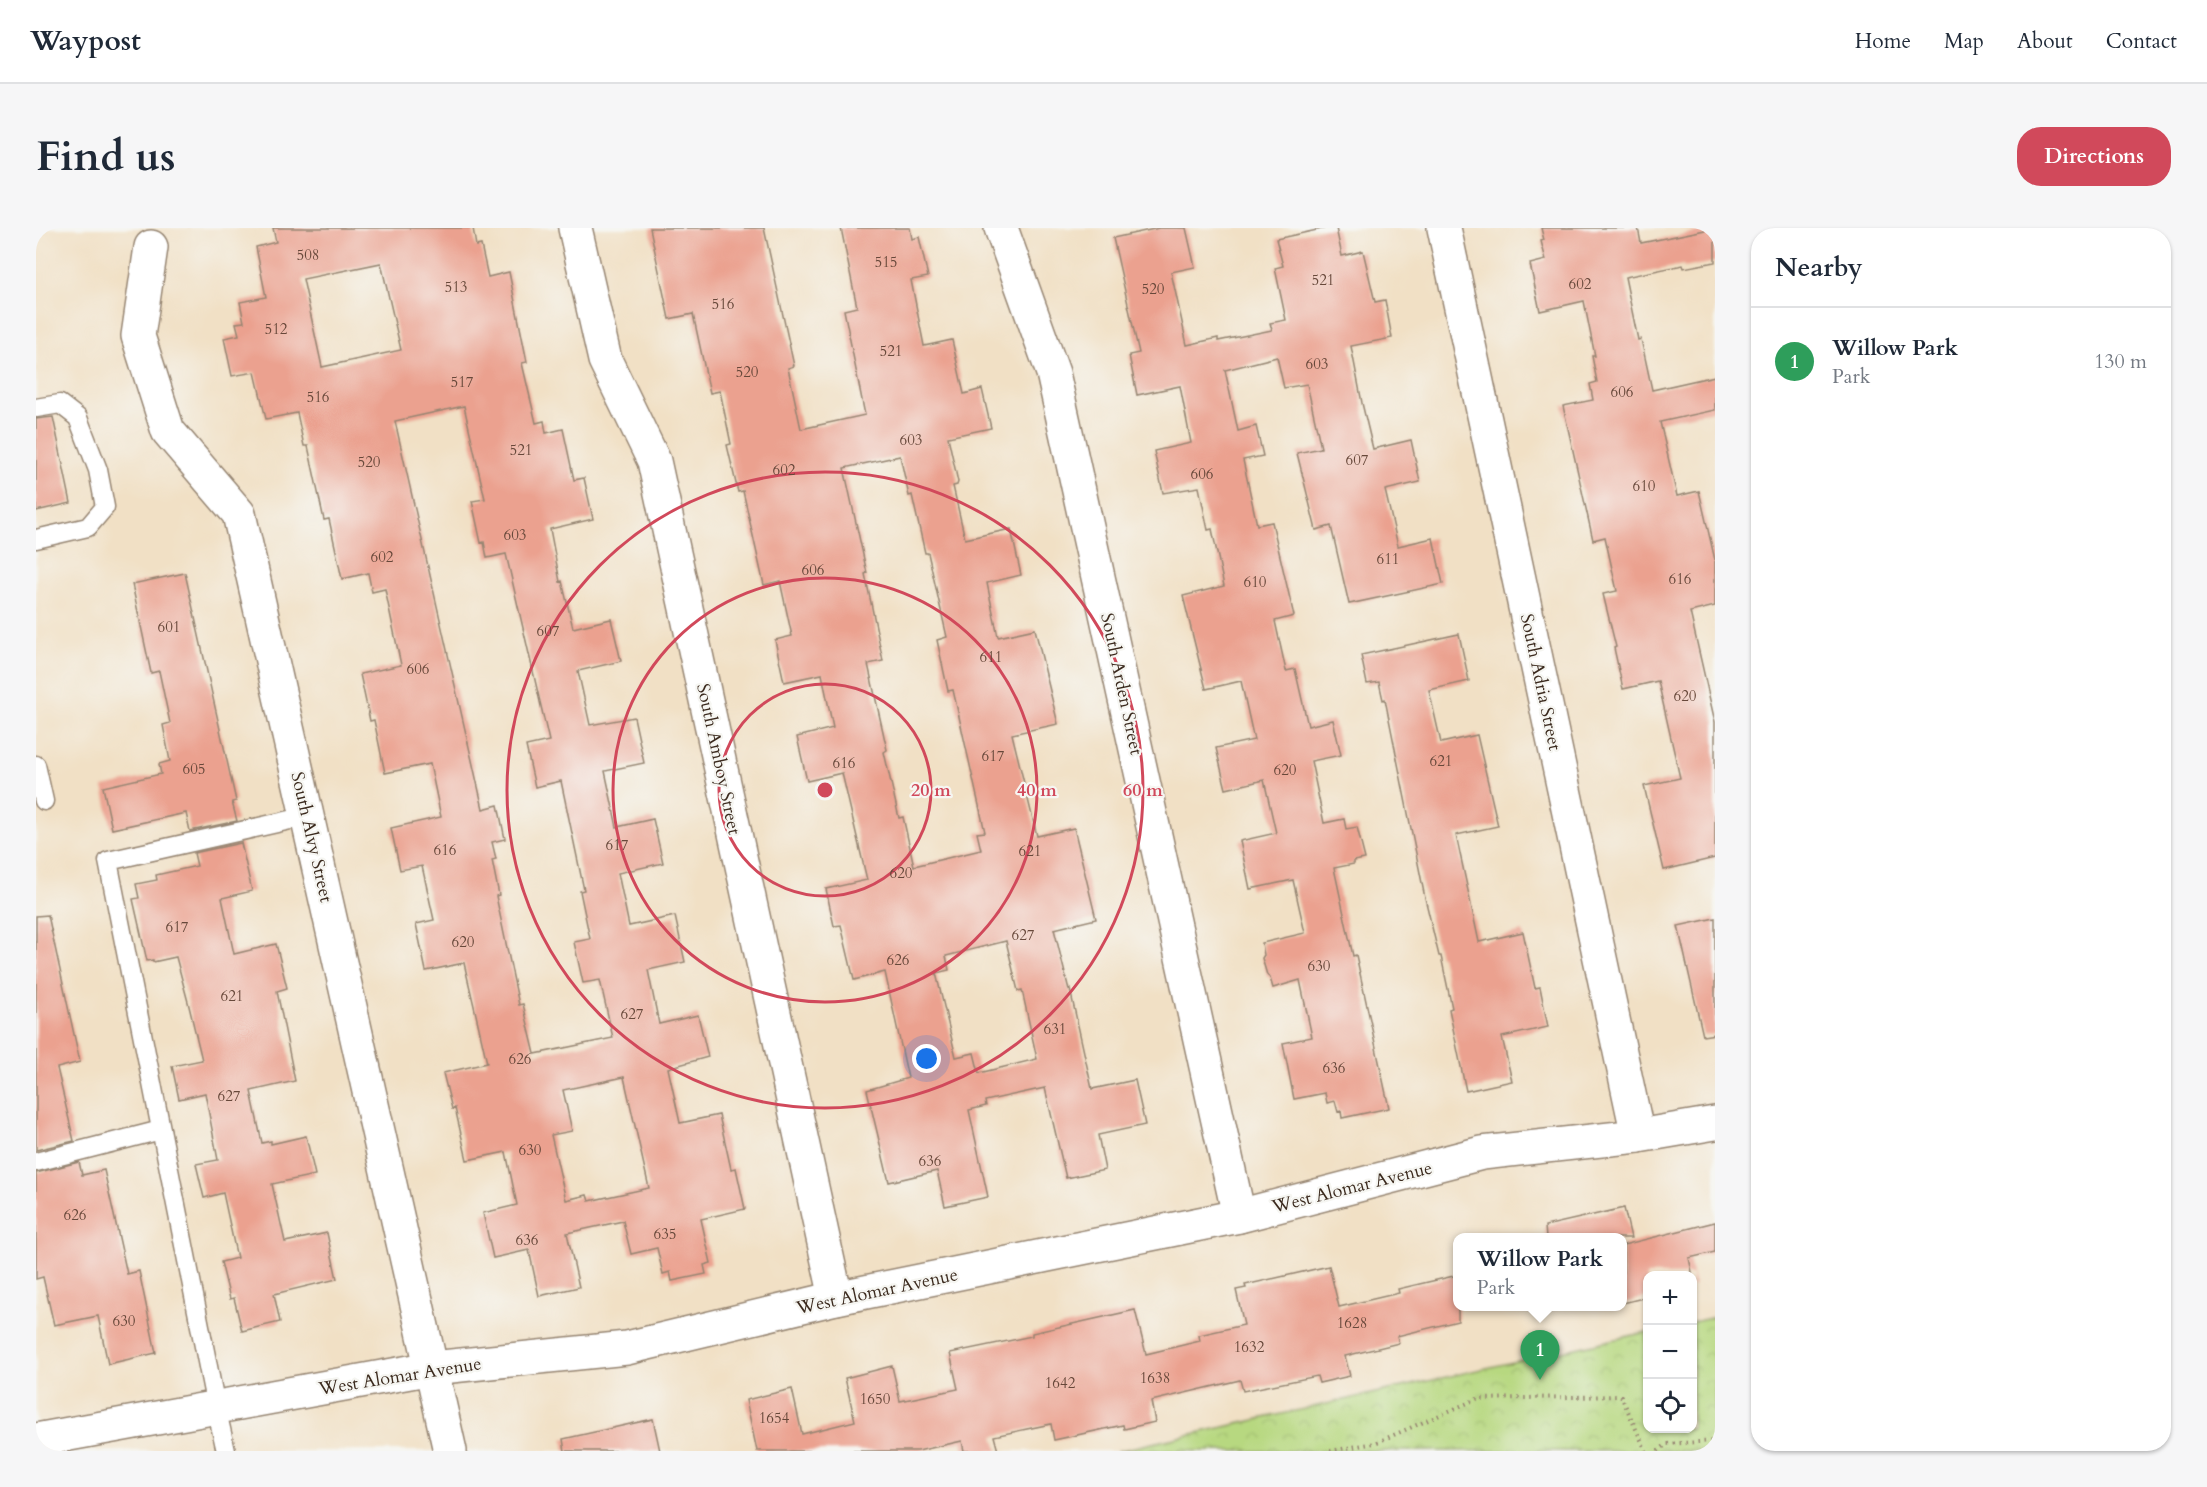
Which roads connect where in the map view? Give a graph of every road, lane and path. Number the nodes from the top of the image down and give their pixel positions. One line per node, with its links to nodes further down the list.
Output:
1 (575, 228): 15 (street, South Amboy Street)
2 (1001, 228): 14 (street, South Arden Street)
3 (1444, 228): 12 (street, South Adria Street)
4 (151, 247): 9 (street, South Alvy Street)
5 (36, 408): 6 (lane)
6 (36, 539)
7 (36, 765): 8 (lane)
8 (44, 801)
9 (308, 816): 11 (lane); 16 (street, South Alvy Street)
10 (1715, 1124): 12 (street, West Alomar Avenue)
11 (161, 1130): 13 (lane); 17 (lane)
12 (1638, 1136): 14 (street, West Alomar Avenue)
13 (36, 1162)
14 (1239, 1216): 15 (street, West Alomar Avenue)
15 (836, 1298): 16 (street, West Alomar Avenue)
16 (432, 1368): 17 (street, West Alomar Avenue); 21 (street, South Alvy Street)
17 (216, 1407): 18 (street, West Alomar Avenue); 20 (lane)
18 (36, 1440)
19 (1715, 1441): 24 (path)
20 (226, 1451)
21 (450, 1451)
22 (1330, 1451): 23 (path)
23 (1646, 1451)
24 (1658, 1451)

